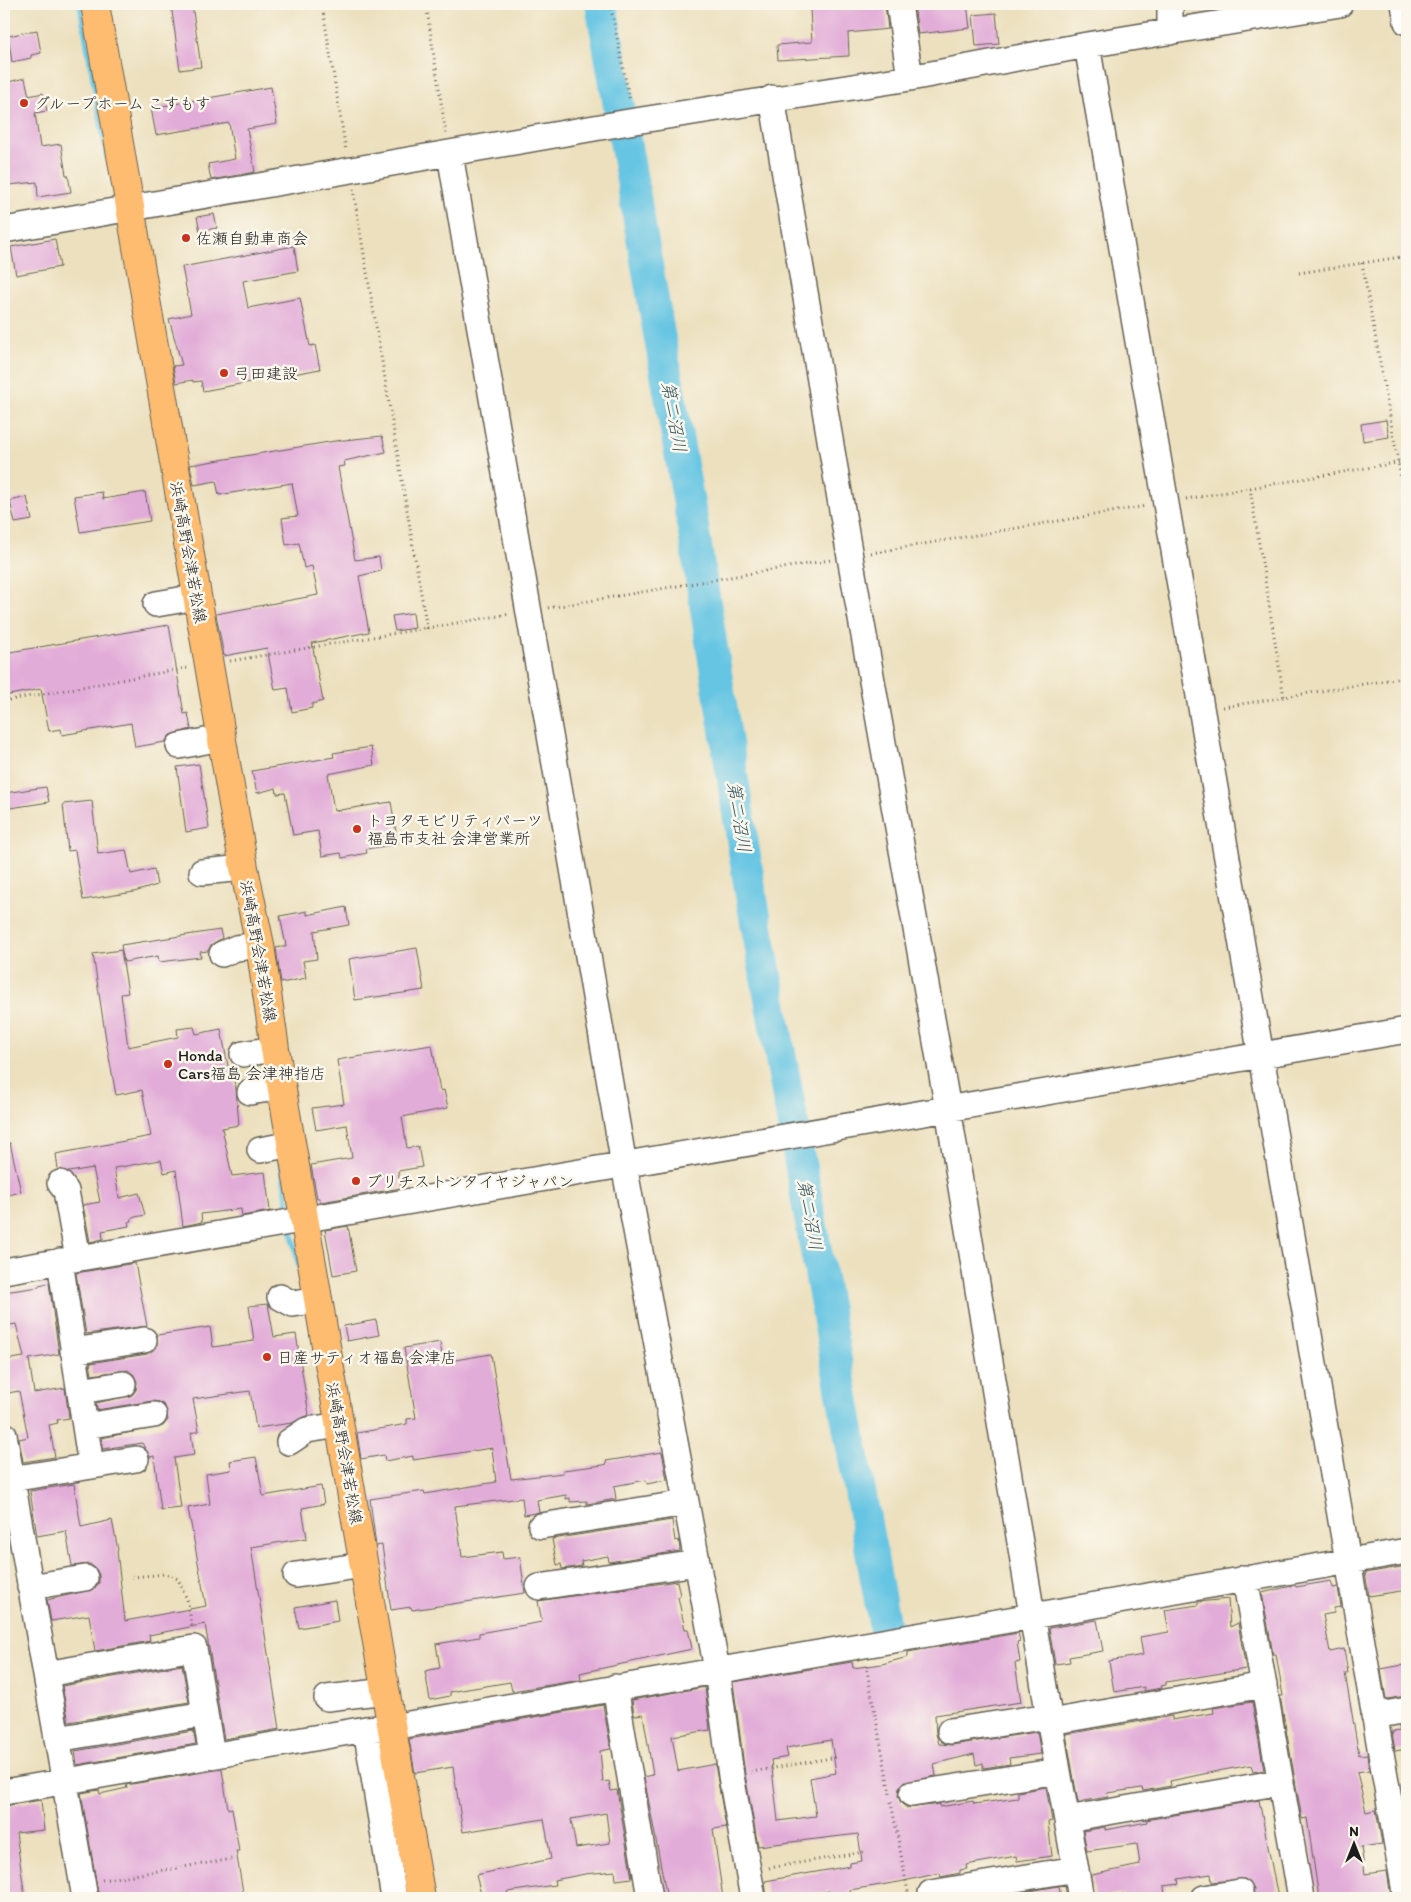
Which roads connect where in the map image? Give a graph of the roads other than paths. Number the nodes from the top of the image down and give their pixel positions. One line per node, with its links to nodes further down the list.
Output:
1 (95, 4): 12 (main road, 浜崎高野会津若松線)
2 (899, 4): 9 (street)
3 (1170, 4): 7 (street)
4 (1340, 4): 7 (street)
5 (1404, 4): 6 (street)
6 (1407, 22)
7 (1170, 32): 8 (street)
8 (1087, 45): 9 (street); 17 (street)
9 (910, 78): 10 (street)
10 (772, 98): 11 (street); 18 (street)
11 (450, 154): 12 (street); 19 (street)
12 (119, 211): 13 (street); 14 (main road, 浜崎高野会津若松線)
13 (4, 230)
14 (197, 597): 15 (street); 21 (main road, 浜崎高野会津若松線)
15 (164, 603)
16 (1407, 1030): 17 (street)
17 (1261, 1055): 18 (street); 39 (street)
18 (948, 1109): 19 (street); 47 (street)
19 (624, 1165): 21 (street); 36 (street)
20 (60, 1183): 22 (street)
21 (295, 1221): 22 (street); 29 (main road, 浜崎高野会津若松線)
22 (69, 1260): 23 (street); 25 (street)
23 (4, 1271)
24 (144, 1340): 25 (street)
25 (74, 1351): 27 (street)
26 (123, 1384): 27 (street)
27 (80, 1391): 30 (street)
28 (154, 1415): 30 (street)
29 (340, 1425): 32 (street); 41 (main road, 浜崎高野会津若松線)
30 (85, 1426): 34 (street)
31 (4, 1435): 35 (street)
32 (298, 1436)
33 (136, 1459): 34 (street)
34 (91, 1466): 35 (street)
35 (11, 1479): 45 (street)
36 (686, 1503): 37 (street); 40 (street)
37 (541, 1526)
38 (1407, 1551): 39 (street)
39 (1348, 1561): 44 (street); 56 (street)
40 (697, 1563): 46 (street); 48 (street)
41 (352, 1567): 42 (street); 52 (main road, 浜崎高野会津若松線)
42 (296, 1575)
43 (85, 1578): 45 (street)
44 (1245, 1578): 47 (street); 50 (street)
45 (30, 1587): 49 (street)
46 (540, 1587)
47 (1033, 1615): 48 (street); 57 (street)
48 (717, 1670): 51 (street); 76 (street)
49 (46, 1674): 55 (street); 60 (street)
50 (1264, 1685): 57 (street); 64 (street)
51 (616, 1687): 58 (street); 75 (street)
52 (373, 1692): 53 (street); 58 (main road, 浜崎高野会津若松線)
53 (327, 1698)
54 (1407, 1710): 56 (street)
55 (205, 1714): 60 (street); 61 (street)
56 (1374, 1716): 67 (street)
57 (1050, 1719): 59 (street); 62 (street)
58 (379, 1728): 61 (street); 73 (street); 74 (main road, 浜崎高野会津若松線)
59 (950, 1731)
60 (57, 1739): 63 (street)
61 (212, 1755): 63 (street)
62 (1058, 1771): 66 (street); 68 (street)
63 (64, 1781): 65 (street); 70 (street)
64 (1281, 1782): 68 (street); 79 (street)
65 (4, 1792)
66 (912, 1794)
67 (1399, 1813): 80 (street)
68 (1067, 1819): 69 (street)
69 (1076, 1869): 71 (street); 77 (street)
70 (83, 1891)
71 (919, 1892)
72 (1240, 1892): 78 (street)
73 (394, 1898)
74 (421, 1898)
75 (650, 1898)
76 (753, 1898)
77 (1082, 1898)
78 (1204, 1898)
79 (1301, 1898)
80 (1406, 1898)

